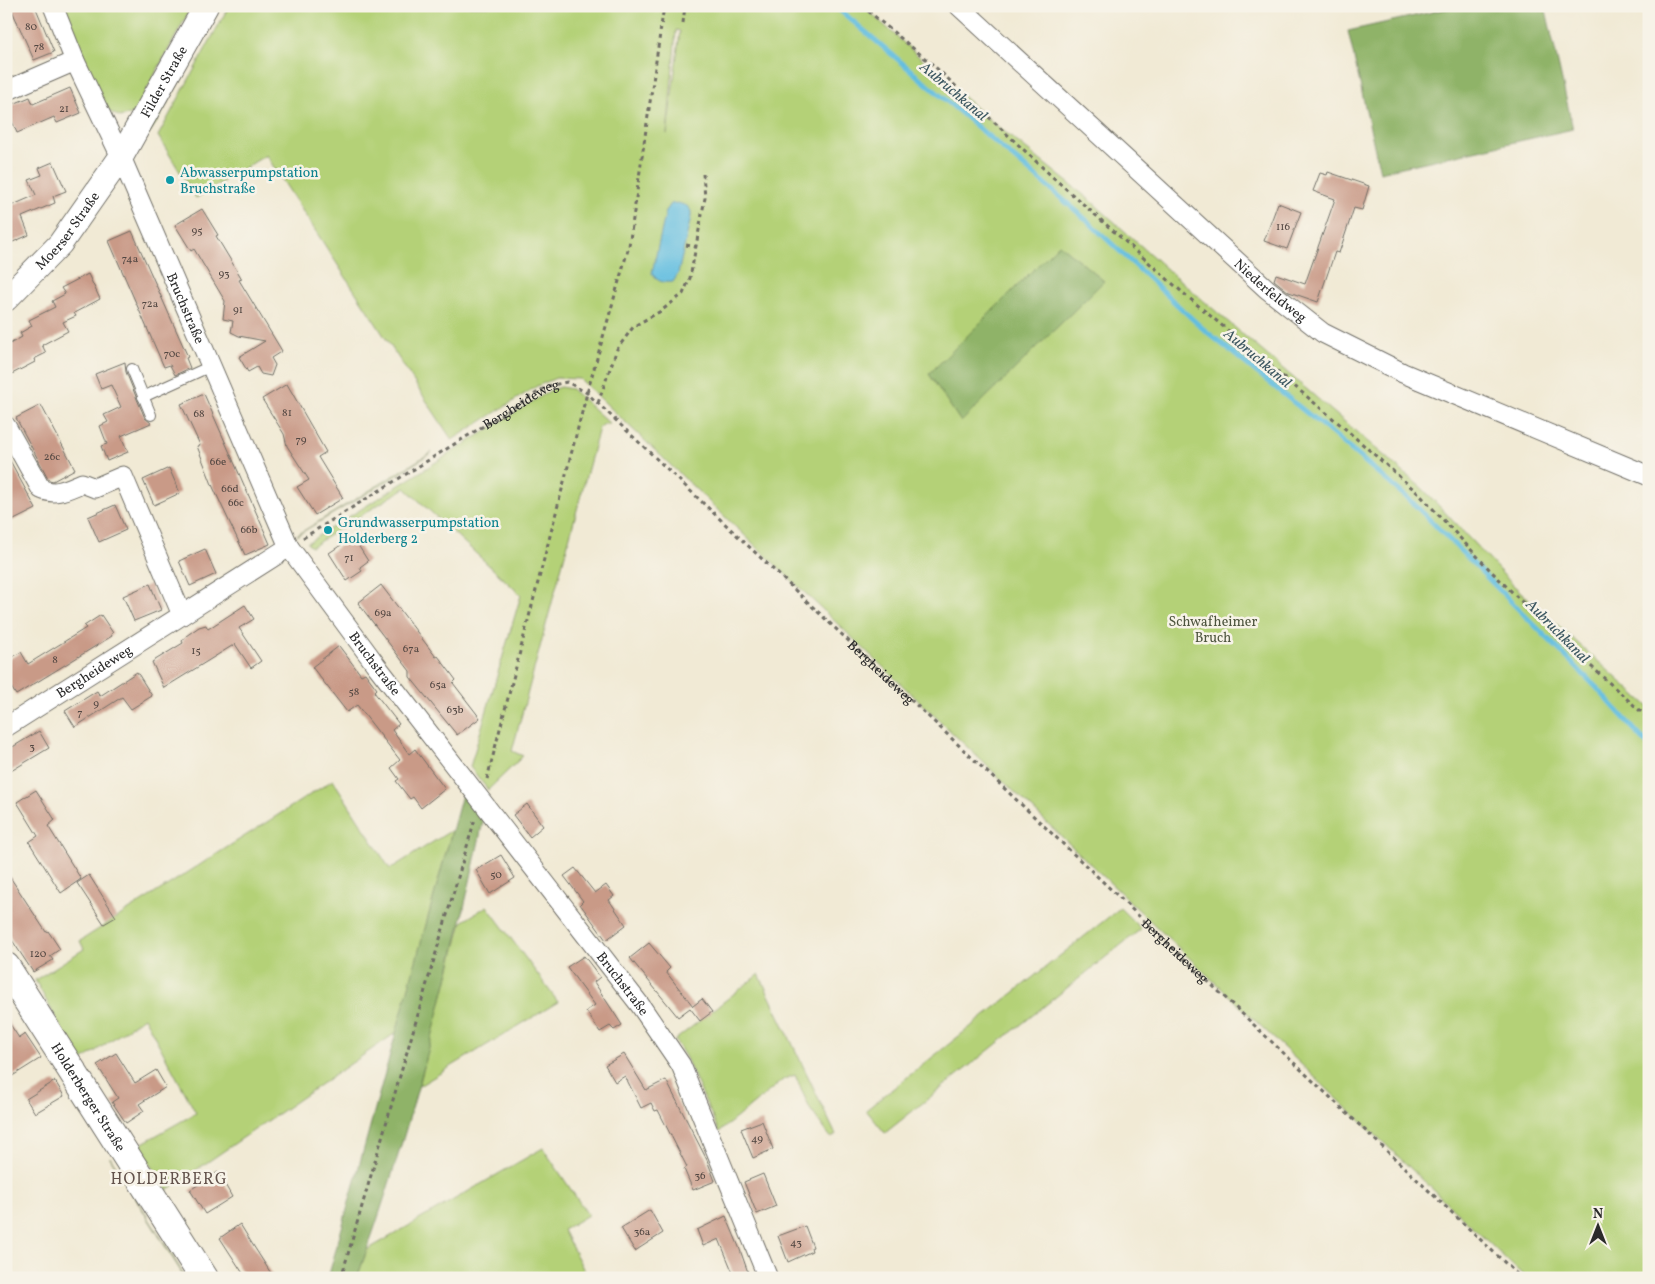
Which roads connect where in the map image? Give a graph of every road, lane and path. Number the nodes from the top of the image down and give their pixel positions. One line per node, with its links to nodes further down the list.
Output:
1 (53, 6): 8 (street, Bruchstraße)
2 (206, 6): 10 (street, Filder Straße)
3 (664, 6): 17 (path)
4 (685, 6): 7 (path)
5 (862, 6): 25 (path)
6 (959, 6): 22 (street, Niederfeldweg)
7 (683, 23)
8 (75, 61): 9 (street); 10 (street, Bruchstraße)
9 (6, 91)
10 (121, 157): 14 (street, Moerser Straße); 15 (street, Bruchstraße)
11 (703, 174): 13 (path)
12 (686, 245): 13 (path)
13 (696, 247): 19 (path)
14 (6, 298)
15 (211, 366): 18 (lane); 23 (street, Bruchstraße)
16 (132, 369): 18 (lane)
17 (587, 393): 19 (path, Bergheideweg); 23 (path, Bergheideweg); 27 (path)
18 (143, 397): 20 (lane)
19 (598, 403): 32 (path, Bergheideweg)
20 (150, 415)
21 (6, 426): 24 (street)
22 (1649, 476)
23 (289, 547): 24 (street, Bergheideweg); 27 (street, Bruchstraße)
24 (182, 615): 26 (street, Bergheideweg)
25 (1649, 719)
26 (6, 727)
27 (482, 799): 30 (path); 31 (street, Bruchstraße)
28 (6, 966): 29 (main road, Holderberger Straße)
29 (204, 1278)
30 (341, 1278)
31 (768, 1278)
32 (1521, 1278)

